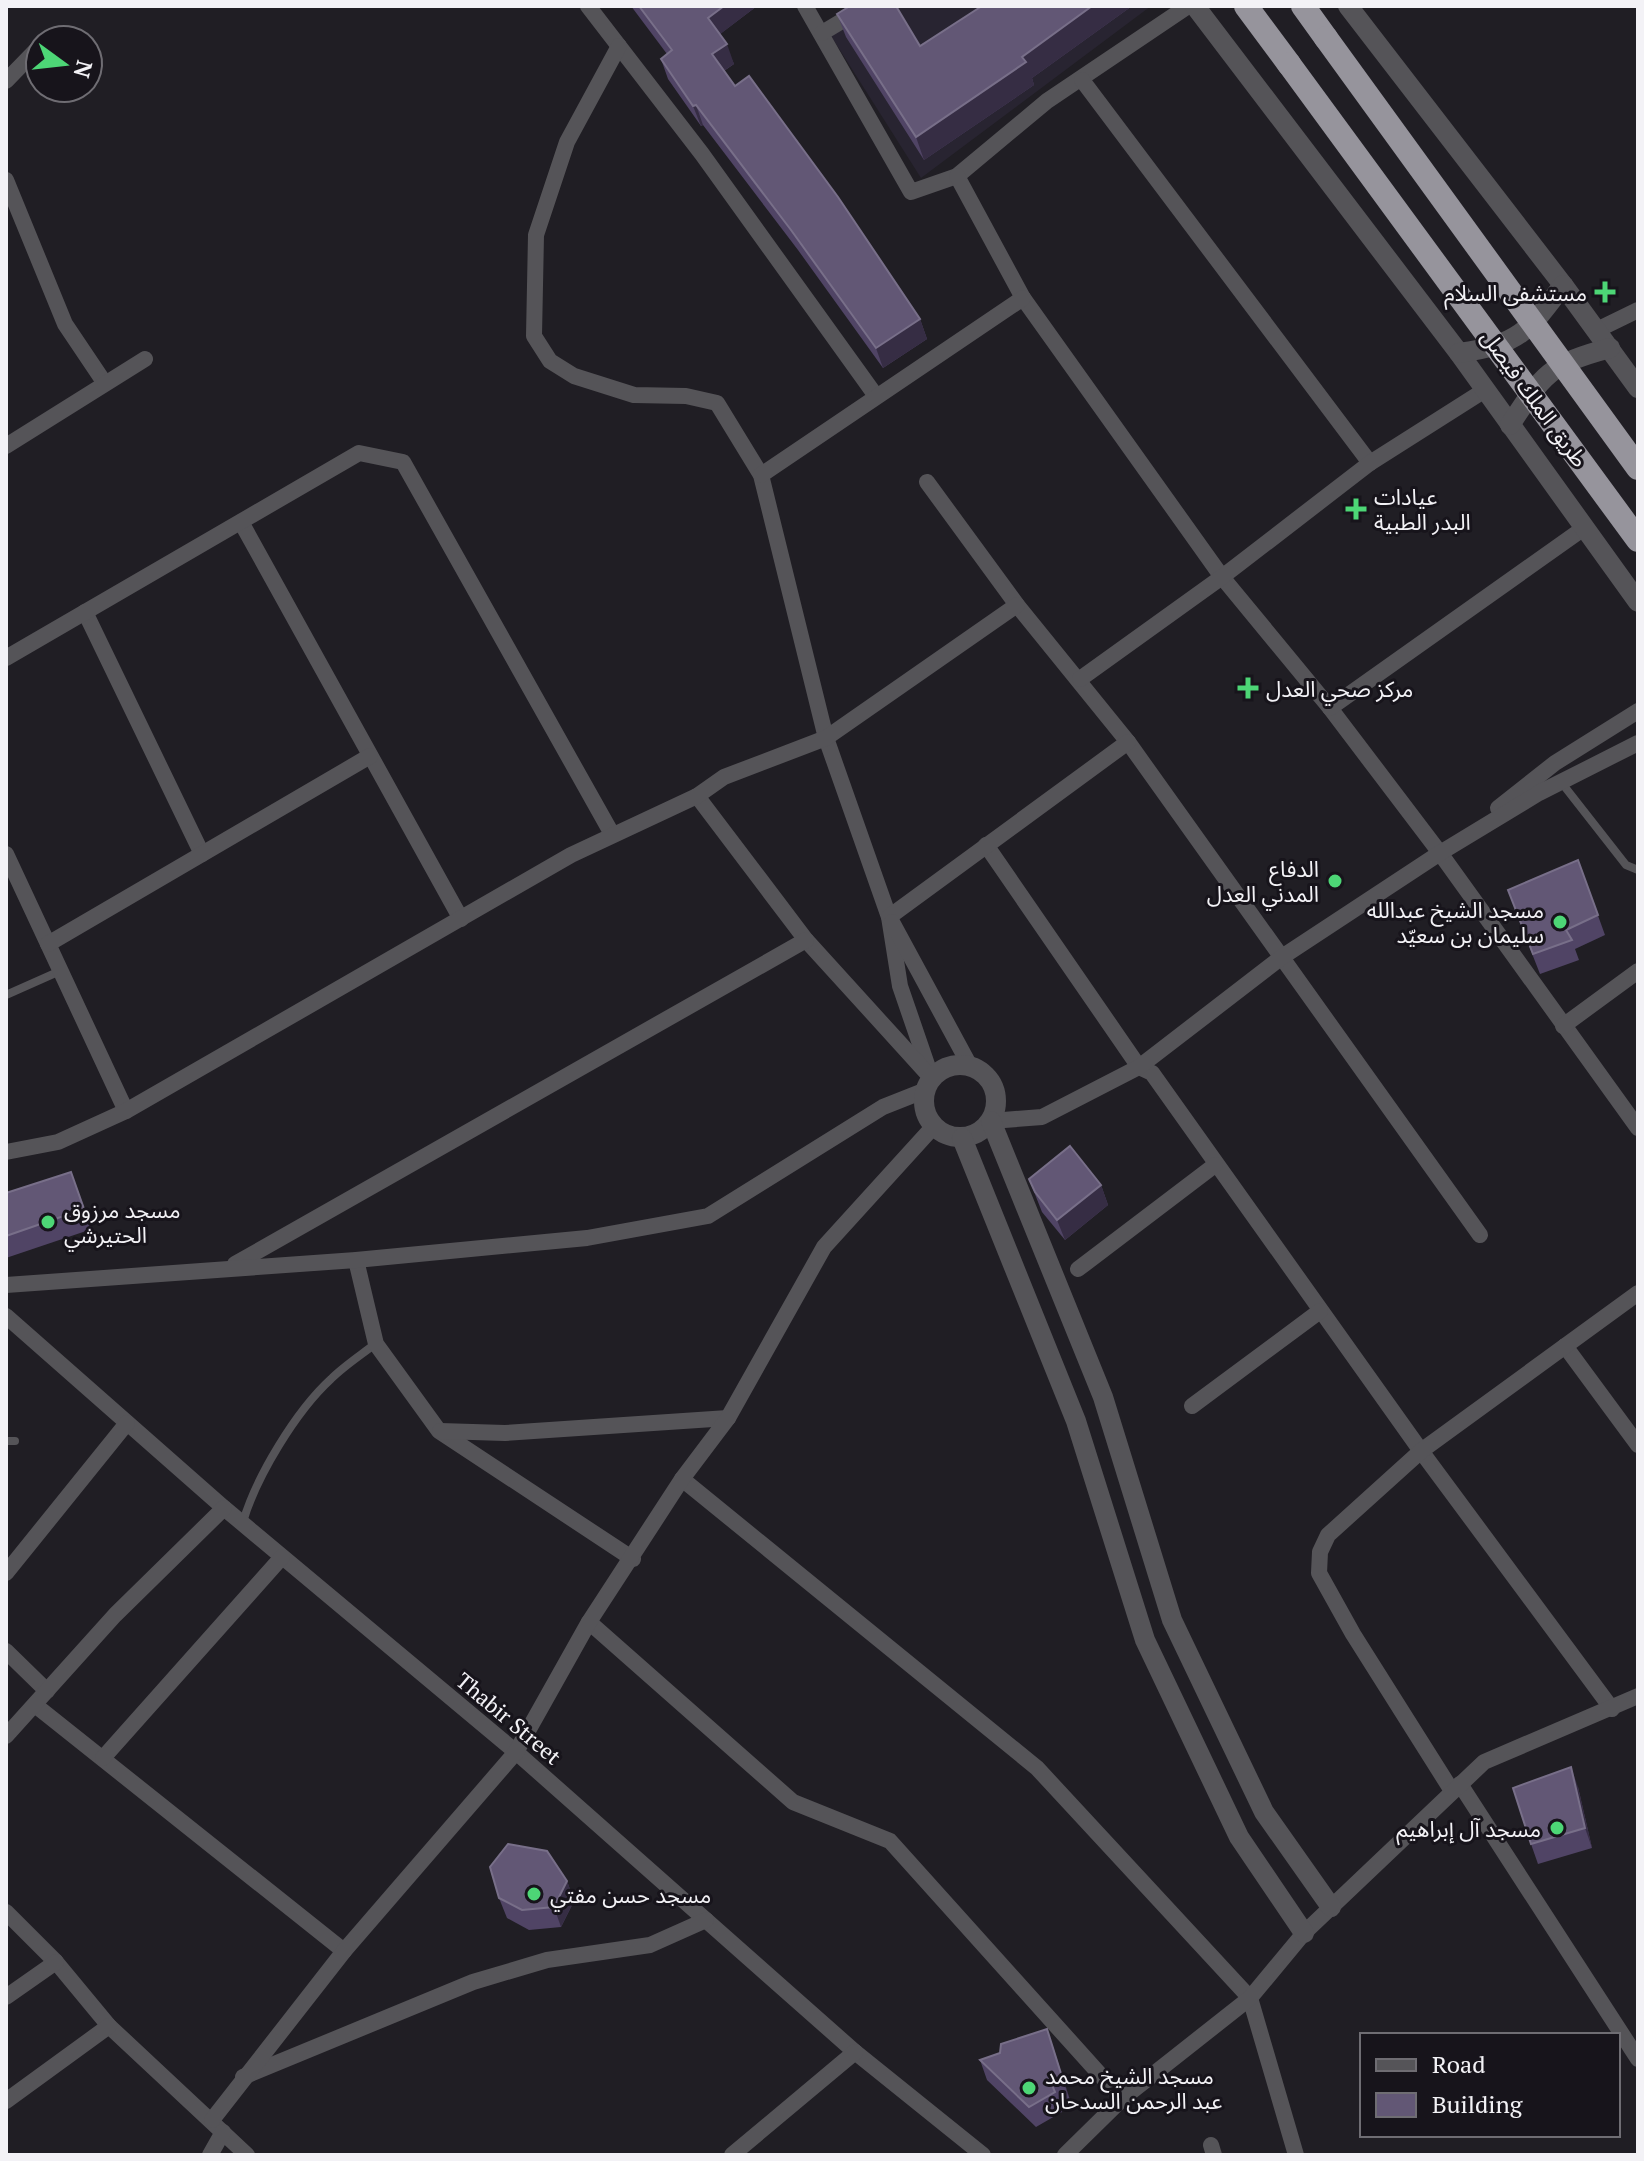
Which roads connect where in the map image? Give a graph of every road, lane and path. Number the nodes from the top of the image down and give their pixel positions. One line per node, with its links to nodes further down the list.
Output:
1 (588, 6): 10 (street)
2 (805, 6): 9 (street)
3 (867, 6): 9 (street)
4 (1188, 6): 12 (street)
5 (1195, 6): 21 (street)
6 (1246, 6): 35 (highway, طريق الملك فيصل, bridge)
7 (1303, 6): 30 (highway, طريق الملك فيصل, bridge)
8 (1348, 6): 16 (street)
9 (822, 33): 14 (street)
10 (619, 46): 26 (street); 31 (street)
11 (24, 62): 13 (street)
12 (1082, 80): 14 (street); 29 (street)
13 (6, 81)
14 (957, 176): 17 (street)
15 (6, 180): 23 (street)
16 (1563, 285): 19 (street); 21 (street)
17 (1023, 298): 26 (street); 36 (street)
18 (1638, 310): 19 (street)
19 (1597, 330): 20 (street)
20 (1610, 348): 24 (street); 27 (street)
21 (1459, 353): 25 (street)
22 (145, 359): 23 (street)
23 (104, 382): 28 (street)
24 (1638, 388)
25 (1485, 390): 27 (street); 29 (street)
26 (876, 396): 31 (street)
27 (1510, 425): 34 (street)
28 (6, 446)
29 (1370, 463): 36 (street)
30 (1638, 468)
31 (761, 475): 44 (street)
32 (927, 482): 38 (street)
33 (241, 522): 39 (street); 47 (street); 50 (street)
34 (1584, 528): 37 (street); 42 (street)
35 (1638, 540)
36 (1222, 577): 41 (street); 42 (street)
37 (1638, 602)
38 (1017, 605): 41 (street); 44 (street)
39 (85, 612): 40 (street); 54 (street)
40 (6, 658)
41 (1080, 679): 45 (street)
42 (1330, 708): 52 (street)
43 (1638, 711): 52 (street)
44 (826, 738): 49 (street); 56 (street)
45 (1128, 742): 51 (street); 60 (street)
46 (1638, 743): 48 (street)
47 (370, 756): 54 (street); 57 (street)
48 (1561, 782): 52 (street); 55 (lane)
49 (697, 796): 50 (street); 58 (street)
50 (612, 834): 57 (street)
51 (986, 845): 56 (street); 66 (street)
52 (1440, 853): 60 (street); 64 (street)
53 (6, 854): 59 (street)
54 (202, 854): 59 (street)
55 (1638, 870)
56 (889, 917): 65 (street); 67 (street)
57 (461, 919): 68 (street)
58 (806, 940): 67 (street); 77 (street)
59 (48, 944): 61 (street)
60 (1282, 957): 66 (street); 75 (street)
61 (60, 971): 63 (lane); 68 (street)
62 (1638, 971): 64 (street)
63 (6, 995)
64 (1563, 1026): 71 (street)
65 (970, 1066): 67 (street); 69 (street)
66 (1139, 1067): 69 (street); 74 (street)
67 (929, 1085): 70 (street); 76 (street)
68 (126, 1111): 73 (street)
69 (991, 1121): 72 (street); 107 (street)
70 (934, 1126): 72 (street); 86 (street)
71 (1638, 1128)
72 (962, 1138): 110 (street)
73 (6, 1152)
74 (1215, 1165): 78 (street); 81 (street)
75 (1480, 1235)
76 (356, 1260): 77 (street); 83 (street)
77 (230, 1267): 79 (street)
78 (1078, 1269)
79 (6, 1285)
80 (1638, 1293): 84 (street)
81 (1320, 1311): 85 (street); 90 (street)
82 (6, 1316): 87 (street, Thabir Street)
83 (376, 1344): 88 (street); 93 (lane)
84 (1565, 1346): 89 (street); 90 (street)
85 (1192, 1406)
86 (728, 1418): 88 (street); 91 (street)
87 (127, 1423): 92 (street, Thabir Street); 96 (street)
88 (439, 1431): 95 (street)
89 (1638, 1445)
90 (1421, 1451): 102 (street); 106 (street)
91 (682, 1479): 95 (street); 114 (street)
92 (224, 1508): 93 (street, Thabir Street); 99 (street)
93 (242, 1524): 94 (street, Thabir Street)
94 (282, 1557): 104 (street, Thabir Street); 105 (street)
95 (633, 1559): 97 (street)
96 (6, 1573)
97 (589, 1622): 104 (street); 119 (street)
98 (6, 1651): 99 (street)
99 (47, 1691): 101 (street)
100 (1638, 1696): 102 (street)
101 (35, 1705): 103 (street); 105 (street)
102 (1612, 1709): 106 (street)
103 (6, 1736)
104 (516, 1752): 109 (street, Thabir Street); 111 (street)
105 (103, 1758): 111 (street)
106 (1456, 1788): 107 (street); 117 (street)
107 (1331, 1907): 110 (street)
108 (6, 1912): 112 (street)
109 (706, 1920): 116 (street, Thabir Street); 118 (street)
110 (1304, 1933): 114 (street)
111 (344, 1951): 118 (street)
112 (56, 1962): 113 (street); 115 (street)
113 (6, 1997)
114 (1250, 1998): 119 (street); 127 (street)
115 (109, 2026): 120 (street); 121 (street)
116 (855, 2052): 124 (street); 125 (street, Thabir Street)
117 (1638, 2059)
118 (242, 2078): 121 (street)
119 (1122, 2099): 126 (street)
120 (6, 2101)
121 (218, 2126): 122 (street); 123 (street)
122 (210, 2155)
123 (247, 2155)
124 (732, 2155)
125 (983, 2155)
126 (1065, 2155)
127 (1296, 2155)

